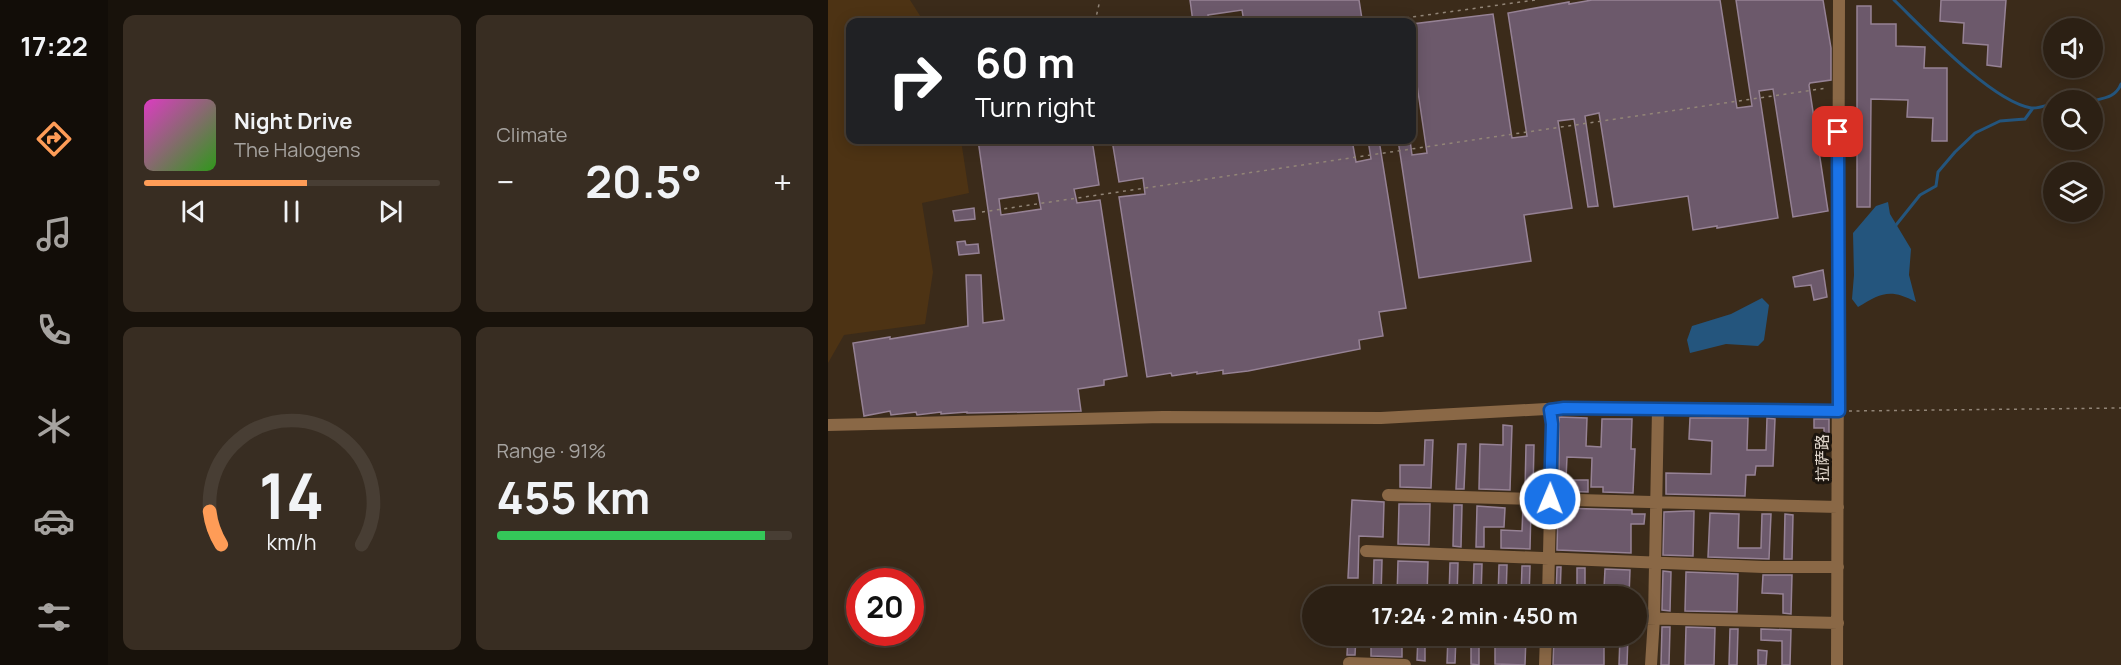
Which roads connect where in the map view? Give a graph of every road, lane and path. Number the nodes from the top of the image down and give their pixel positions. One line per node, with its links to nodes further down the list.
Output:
1 (1100, 0): 4 (path)
2 (1535, 0): 5 (path)
3 (1839, 0): 6 (street, 拉萨路)
4 (1096, 18)
5 (1405, 18)
6 (1838, 86): 7 (path); 11 (street, 拉萨路)
7 (982, 212)
8 (2121, 408): 11 (path)
9 (1658, 409): 10 (street); 11 (street); 15 (street)
10 (1550, 410): 12 (street); 14 (street)
11 (1839, 411): 16 (street, 拉萨路)
12 (828, 425)
13 (1388, 495): 14 (street)
14 (1550, 499): 15 (street); 18 (street)
15 (1656, 502): 16 (street); 19 (street)
16 (1838, 507): 20 (street, 拉萨路)
17 (1366, 551): 18 (street)
18 (1550, 559): 19 (street); 21 (street)
19 (1655, 562): 20 (street); 23 (street)
20 (1838, 567): 24 (street, 拉萨路)
21 (1549, 586)
22 (1647, 618): 23 (street)
23 (1654, 618): 24 (street); 29 (street)
24 (1838, 622): 30 (street, 拉萨路)
25 (1546, 646): 28 (street)
26 (1349, 663): 27 (street)
27 (1405, 665)
28 (1545, 665)
29 (1651, 665)
30 (1837, 665)

